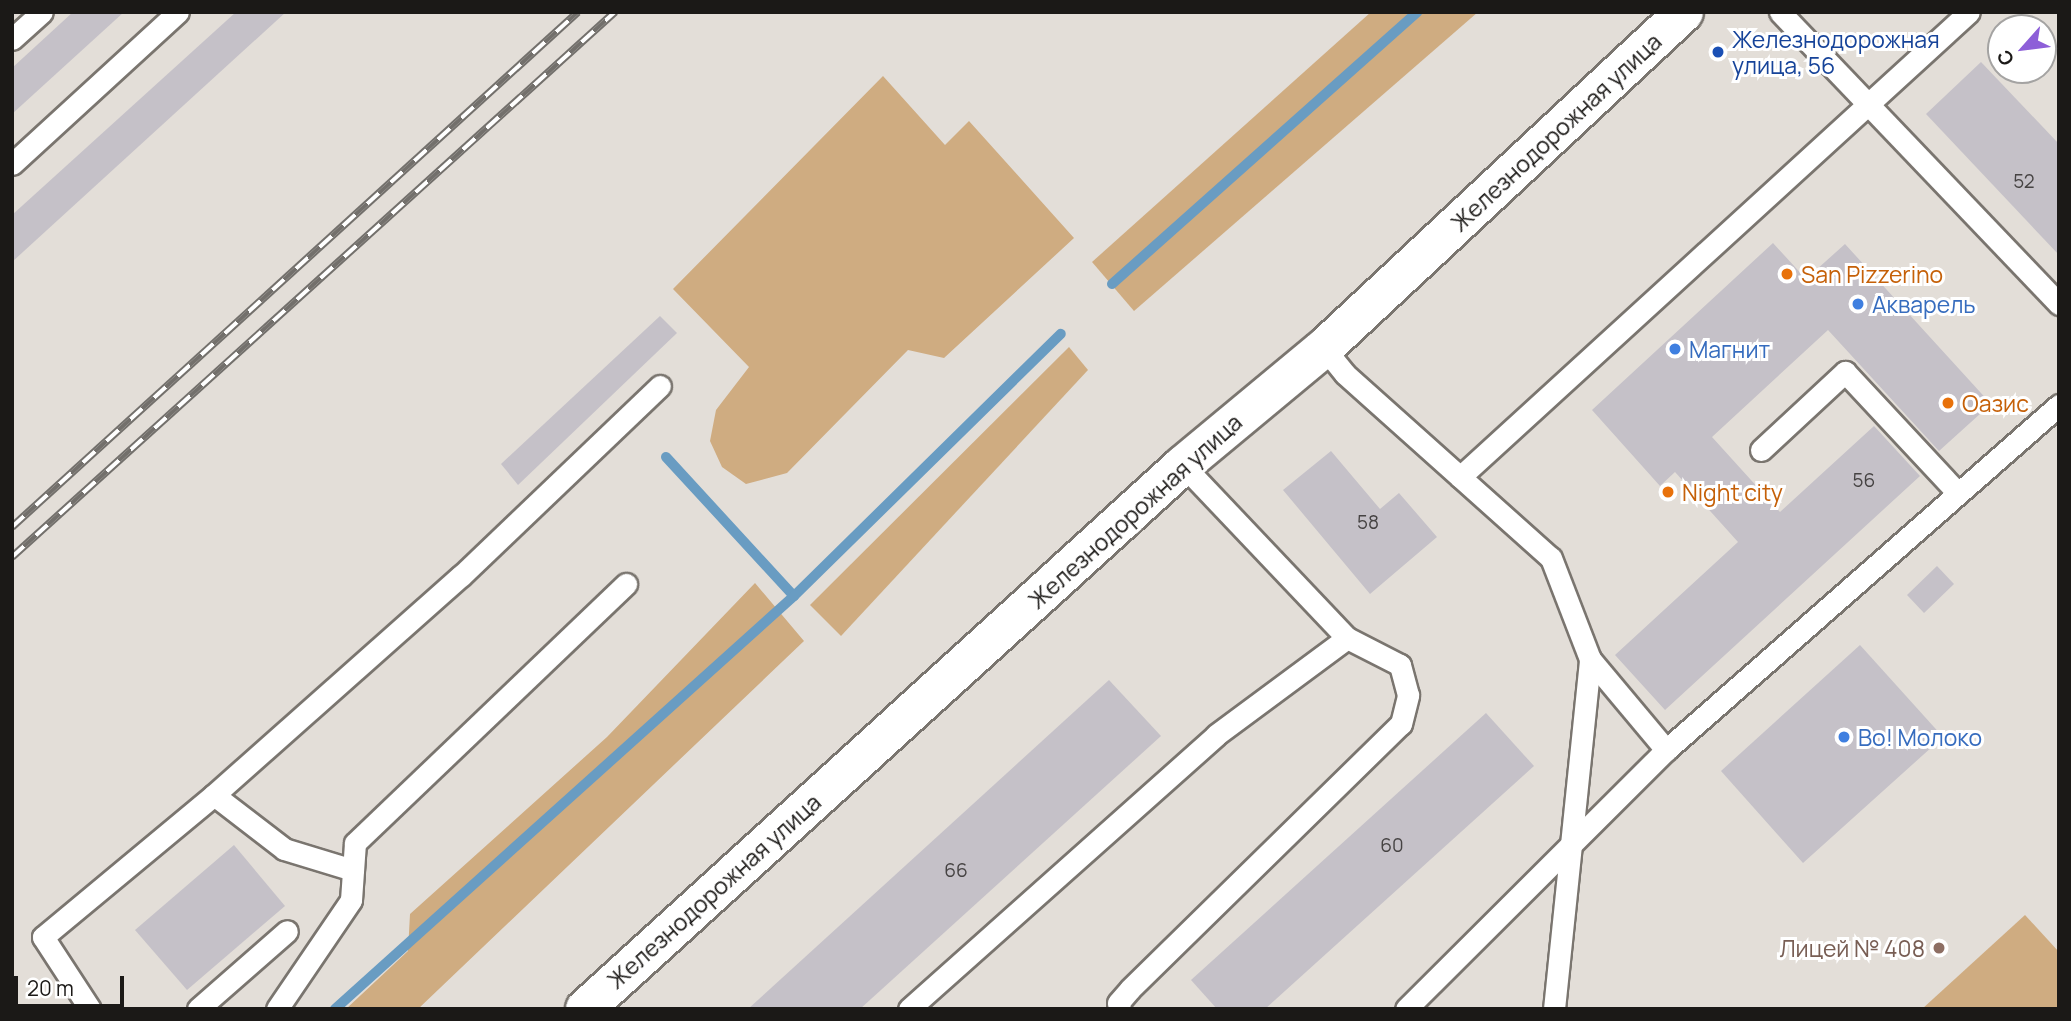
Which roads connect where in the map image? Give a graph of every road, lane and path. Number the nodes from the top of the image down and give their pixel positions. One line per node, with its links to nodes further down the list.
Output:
1 (42, 12): 6 (lane)
2 (178, 12): 8 (lane)
3 (1684, 12): 10 (street, Железнодорожная улица)
4 (1780, 12): 7 (lane)
5 (1969, 12): 7 (lane)
6 (12, 39)
7 (1869, 103): 9 (lane); 15 (lane)
8 (12, 164)
9 (2059, 304)
10 (1324, 348): 14 (street, Железнодорожная улица); 15 (lane)
11 (660, 386): 21 (lane)
12 (2059, 405): 16 (lane)
13 (1761, 450): 16 (lane)
14 (1183, 465): 18 (lane); 28 (street, Железнодорожная улица)
15 (1460, 477): 19 (lane)
16 (1957, 492): 20 (lane)
17 (626, 584): 23 (lane)
18 (1348, 638): 29 (lane); 30 (lane)
19 (1590, 659): 20 (lane); 22 (lane)
20 (1666, 750): 22 (lane)
21 (214, 795): 23 (lane); 25 (lane)
22 (1567, 848): 31 (lane); 32 (lane)
23 (353, 870): 27 (lane)
24 (287, 931): 26 (lane)
25 (90, 1009)
26 (198, 1009)
27 (278, 1009)
28 (585, 1009)
29 (909, 1009)
30 (1120, 1009)
31 (1406, 1009)
32 (1554, 1009)

